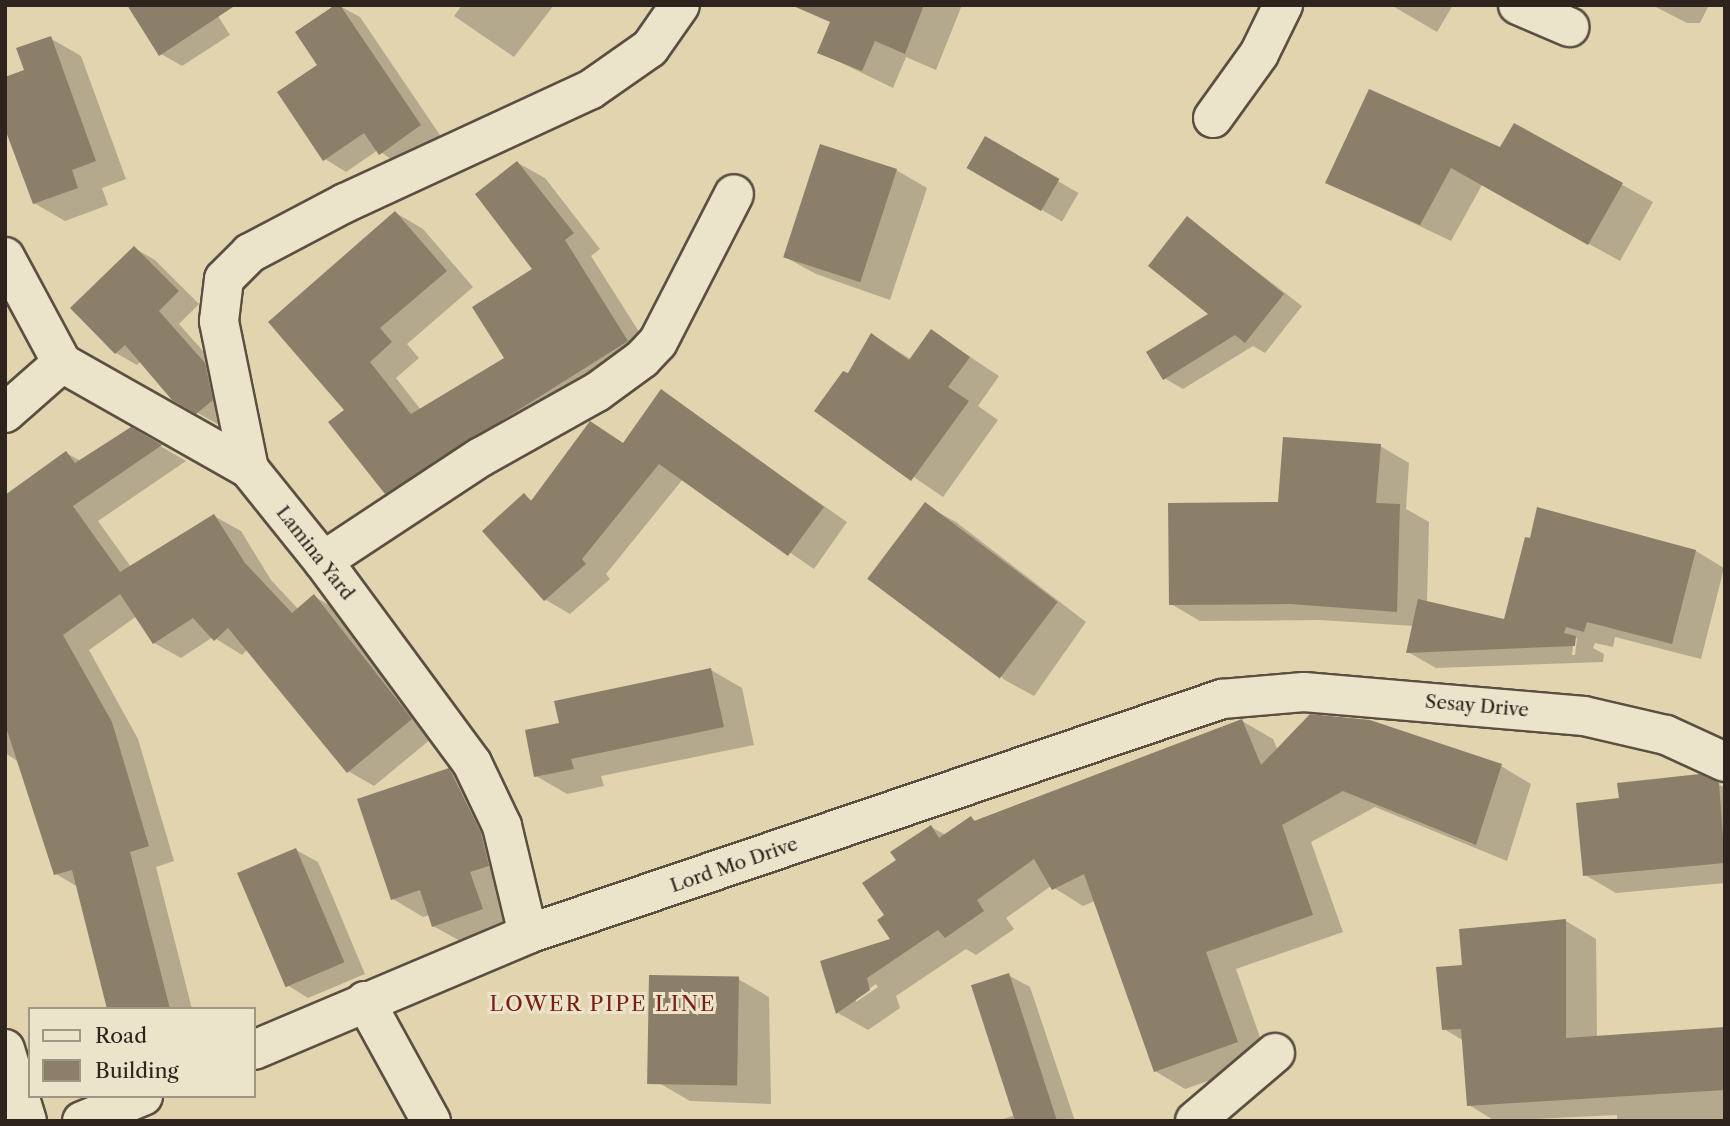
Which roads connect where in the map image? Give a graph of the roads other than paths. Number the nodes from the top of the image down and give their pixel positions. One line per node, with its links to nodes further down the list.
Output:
1 (680, 5): 10 (street)
2 (1283, 5): 5 (street)
3 (1518, 5): 4 (street)
4 (1569, 27)
5 (1213, 118)
6 (734, 194): 11 (street)
7 (5, 257): 8 (street)
8 (62, 363): 9 (street); 10 (street, Lamina Yard)
9 (5, 413)
10 (249, 469): 11 (street, Lamina Yard)
11 (323, 561): 14 (street, Lamina Yard)
12 (1222, 699): 13 (street, Sesay Drive); 14 (street, Lord Mo Drive)
13 (1725, 762)
14 (528, 934): 15 (street, Lord Mo Drive)
15 (365, 1001): 17 (street, Lord Mo Drive); 22 (street)
16 (5, 1048): 20 (street)
17 (256, 1049)
18 (1275, 1053): 23 (street)
19 (138, 1098): 21 (street)
20 (27, 1121)
21 (82, 1121)
22 (431, 1121)
23 (1195, 1121)

